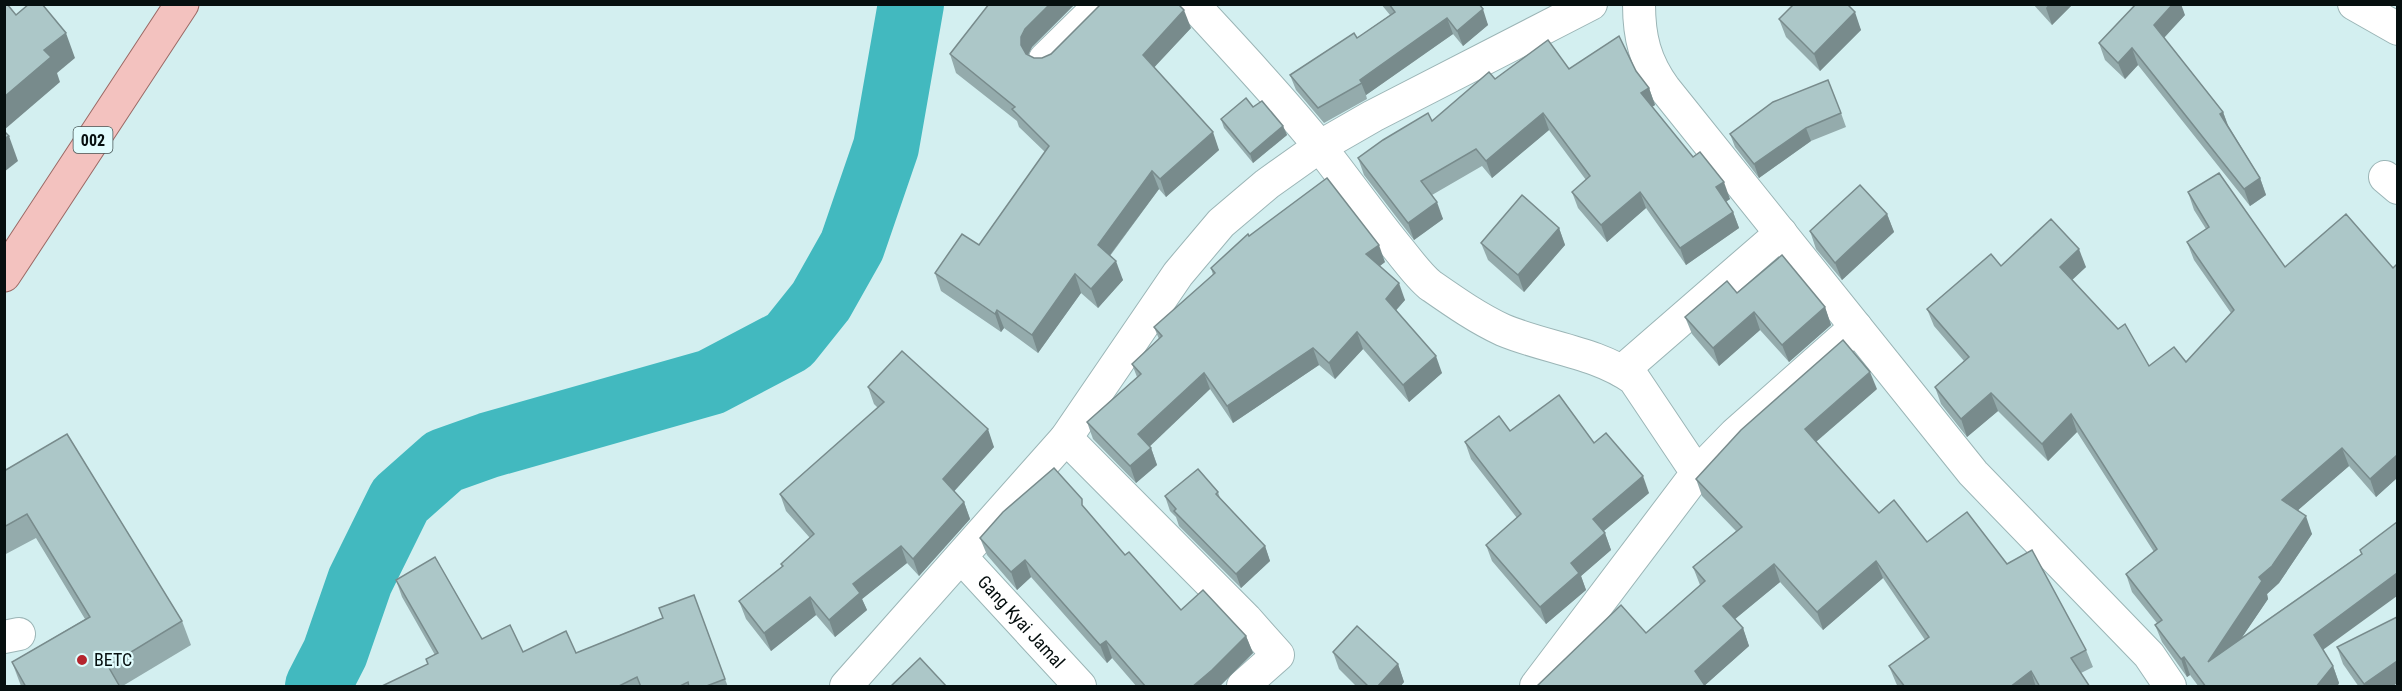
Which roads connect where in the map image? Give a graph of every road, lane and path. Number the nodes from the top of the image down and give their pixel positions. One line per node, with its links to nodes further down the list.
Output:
1 (1101, 4): 8 (street)
2 (1193, 4): 9 (street)
3 (1591, 4): 9 (street)
4 (1640, 4): 10 (street)
5 (2354, 4): 7 (street)
6 (181, 5): 11 (main road, 002)
7 (2397, 29)
8 (1045, 59)
9 (1319, 147): 13 (street); 14 (street)
10 (1781, 233): 12 (street); 13 (street)
11 (4, 275)
12 (1856, 327): 15 (street); 21 (street)
13 (1622, 371): 15 (street)
14 (1066, 438): 16 (street); 19 (street)
15 (1697, 473): 20 (street)
16 (962, 558): 17 (street); 18 (street, Gang Kyai Jamal)
17 (846, 687)
18 (1080, 687)
19 (1243, 687)
20 (1536, 687)
21 (2170, 687)

